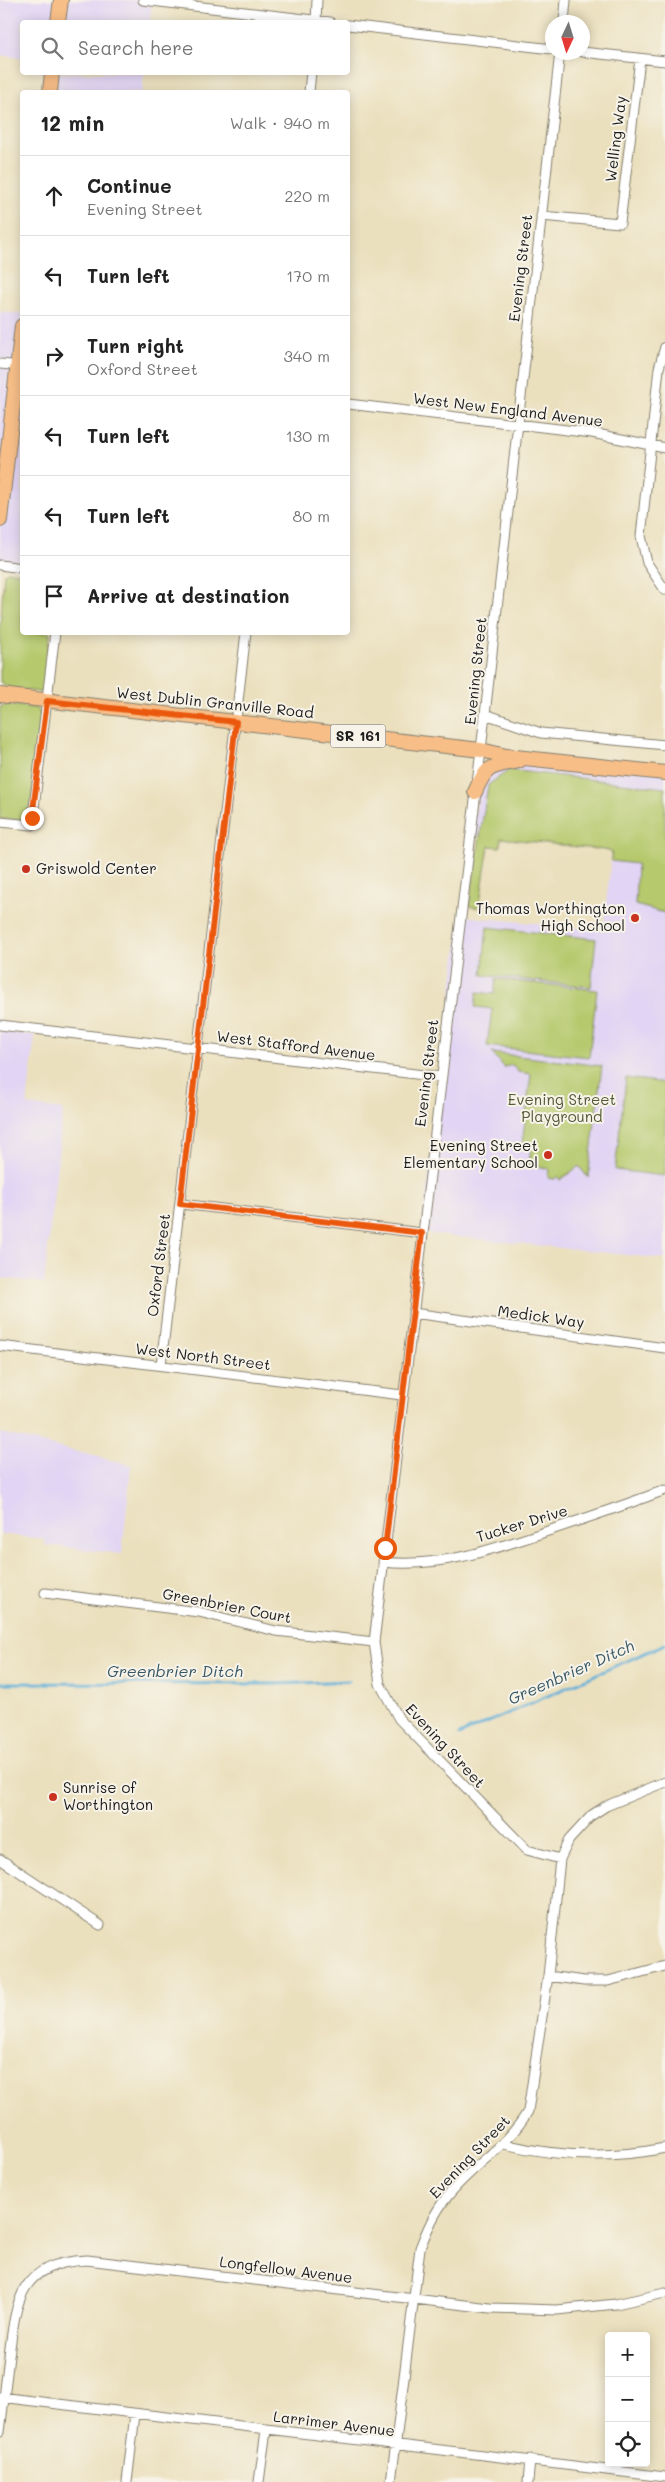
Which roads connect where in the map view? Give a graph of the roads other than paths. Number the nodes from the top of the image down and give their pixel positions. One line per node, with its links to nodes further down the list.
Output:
1 (60, 0): 6 (main road)
2 (144, 0): 7 (street)
3 (317, 0): 8 (street)
4 (566, 0): 5 (street)
5 (565, 15)
6 (58, 20)
7 (301, 20)
8 (317, 20)
9 (350, 25): 10 (street)
10 (545, 48)
11 (590, 53): 12 (street)
12 (640, 58): 14 (street); 19 (street, Welling Way)
13 (559, 60): 19 (street, Evening Street)
14 (665, 61)
15 (52, 75): 17 (main road)
16 (311, 75): 18 (street)
17 (50, 90)
18 (309, 90)
19 (541, 216): 24 (street, Evening Street)
20 (665, 348): 25 (street)
21 (0, 364): 22 (street)
22 (20, 366): 27 (main road)
23 (350, 404): 24 (street, West New England Avenue)
24 (517, 423): 25 (street, West New England Avenue); 35 (street, Evening Street)
25 (651, 445): 26 (street, West New England Avenue); 30 (street)
26 (665, 448)
27 (0, 520)
28 (0, 565): 29 (street)
29 (20, 568)
30 (665, 590)
31 (55, 635): 34 (street)
32 (246, 635): 36 (street, Oxford Street)
33 (0, 695): 34 (main road, West Dublin Granville Road / SR 161)
34 (47, 701): 36 (main road, West Dublin Granville Road / SR 161); 42 (street)
35 (485, 714): 37 (street); 38 (street, Evening Street)
36 (236, 722): 38 (main road, West Dublin Granville Road / SR 161); 44 (street, Oxford Street)
37 (665, 745)
38 (480, 750): 39 (main road, West Dublin Granville Road / SR 161); 41 (street, Evening Street)
39 (529, 758): 40 (main road, West Dublin Granville Road / SR 161); 41 (main road)
40 (665, 773)
41 (475, 792): 45 (street, Evening Street)
42 (0, 822)
43 (0, 1025): 44 (street, West Stafford Avenue)
44 (198, 1048): 45 (street, West Stafford Avenue); 46 (street, Oxford Street)
45 (441, 1077): 47 (street, Evening Street)
46 (180, 1204): 47 (street); 51 (street, Oxford Street)
47 (422, 1233): 48 (street, Evening Street)
48 (413, 1313): 50 (street, Medick Way); 52 (street, Evening Street)
49 (0, 1346): 51 (street, West North Street)
50 (665, 1348)
51 (160, 1365): 52 (street, West North Street)
52 (402, 1395): 54 (street, Evening Street)
53 (665, 1490): 54 (street, Tucker Drive)
54 (383, 1562): 56 (street, Evening Street)
55 (45, 1593): 56 (street, Greenbrier Court)
56 (374, 1642): 58 (street, Evening Street)
57 (665, 1782): 58 (street)
58 (560, 1859): 62 (street, Evening Street)
59 (0, 1860): 60 (street)
60 (100, 1925)
61 (665, 1966): 62 (street)
62 (548, 1976): 63 (street, Evening Street)
63 (504, 2144): 64 (street); 66 (street, Evening Street)
64 (665, 2148)
65 (665, 2293): 66 (street, Longfellow Avenue)
66 (413, 2299): 67 (street, Longfellow Avenue); 71 (street, Evening Street)
67 (2, 2397): 68 (street, Larrimer Avenue); 70 (street, Longfellow Avenue)
68 (135, 2414): 69 (street, Larrimer Avenue); 74 (street)
69 (266, 2430): 71 (street, Larrimer Avenue); 75 (street)
70 (0, 2432)
71 (396, 2445): 72 (street, Larrimer Avenue); 76 (street, Evening Street)
72 (530, 2460): 73 (street, Larrimer Avenue); 77 (street)
73 (665, 2477)
74 (128, 2482)
75 (259, 2482)
76 (391, 2482)
77 (528, 2482)

